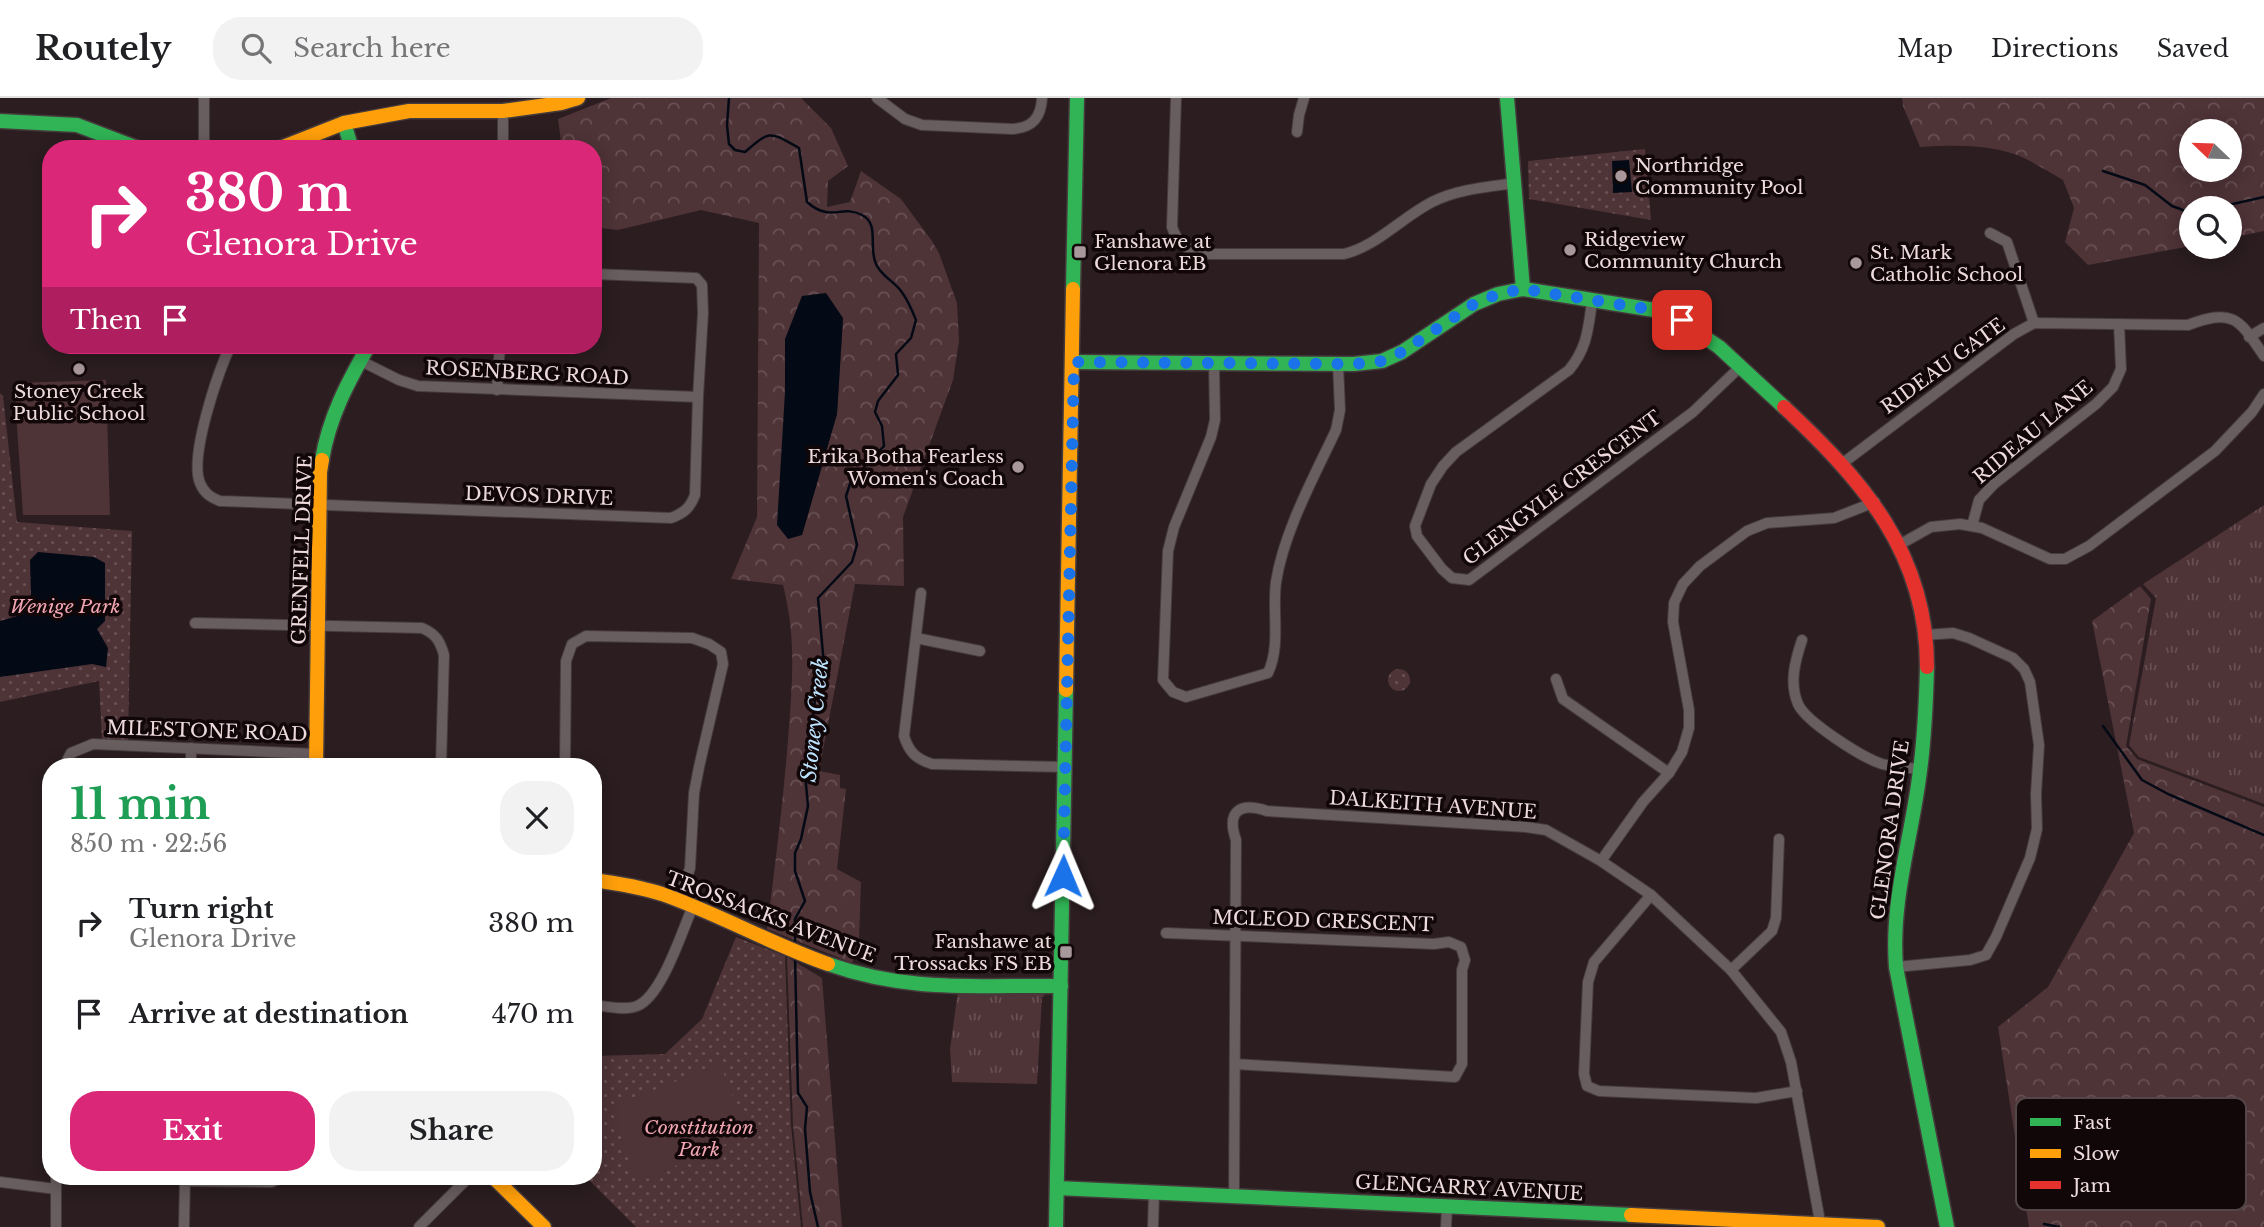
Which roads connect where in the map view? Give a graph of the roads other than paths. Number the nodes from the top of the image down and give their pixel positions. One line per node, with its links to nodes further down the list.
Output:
1 (204, 98): 14 (street)
2 (578, 98): 9 (street)
3 (877, 98): 4 (street)
4 (1042, 98)
5 (1077, 98): 32 (street)
6 (1176, 98): 18 (street)
7 (1304, 98): 12 (street)
8 (1507, 98): 18 (street)
9 (503, 111): 11 (street); 17 (street)
10 (0, 121): 13 (street)
11 (344, 123): 15 (street); 16 (street)
12 (1297, 132)
13 (116, 140)
14 (204, 140)
15 (301, 140)
16 (349, 140)
17 (503, 140)
18 (1516, 183): 21 (street)
19 (1990, 233): 23 (street)
20 (602, 274): 38 (street, DEVOS DRIVE)
21 (1523, 289): 22 (street, GLENORA DRIVE); 34 (street, GLENORA DRIVE)
22 (1592, 302): 35 (street, GLENORA DRIVE); 35 (street, GLENGYLE CRESCENT)
23 (2034, 323): 24 (street, RIDEAU GATE); 39 (street, RIDEAU GATE)
24 (2119, 324): 26 (street, RIDEAU GATE); 42 (street, RIDEAU LANE)
25 (2264, 328): 26 (street)
26 (2249, 337): 30 (street, RIDEAU GATE)
27 (227, 354): 41 (street, DEVOS DRIVE)
28 (364, 354): 31 (street, GRENFELL DRIVE)
29 (499, 354): 36 (street)
30 (2264, 356)
31 (361, 360): 36 (street, ROSENBERG ROAD); 41 (street, GRENFELL DRIVE)
32 (1074, 362): 33 (street, GLENORA DRIVE); 59 (street)
33 (1214, 362): 34 (street, GLENORA DRIVE); 34 (street)
34 (1338, 364)
35 (1740, 367): 39 (street, GLENORA DRIVE)
36 (497, 390): 38 (street, ROSENBERG ROAD)
37 (2264, 394): 42 (street)
38 (698, 397): 41 (street, DEVOS DRIVE)
39 (1843, 463): 40 (street, GLENORA DRIVE)
40 (1875, 502): 43 (street, GLENORA DRIVE); 61 (street)
41 (319, 505): 46 (street, GRENFELL DRIVE)
42 (1972, 526): 43 (street)
43 (1899, 545): 47 (street, GLENORA DRIVE)
44 (921, 593): 48 (street)
45 (195, 622): 46 (street)
46 (318, 625): 56 (street, GRENFELL DRIVE); 57 (street)
47 (1925, 635): 60 (street, GLENORA DRIVE); 69 (street)
48 (916, 638): 50 (street); 59 (street)
49 (1802, 640): 60 (street)
50 (980, 651)
51 (1556, 679): 61 (street)
52 (191, 748): 53 (street, MILESTONE ROAD); 54 (street); 55 (street, MILESTONE ROAD)
53 (68, 758)
54 (191, 758)
55 (295, 758)
56 (316, 758)
57 (441, 758)
58 (565, 758): 66 (street)
59 (1066, 766): 71 (street)
60 (1920, 769): 69 (street, GLENORA DRIVE)
61 (1669, 773): 63 (street)
62 (1779, 839): 70 (street)
63 (1601, 861): 65 (street, DALKEITH AVENUE); 68 (street, DALKEITH AVENUE)
64 (602, 881): 66 (street, TROSSACKS AVENUE)
65 (1651, 895): 70 (street, DALKEITH AVENUE); 74 (street)
66 (686, 903): 71 (street, TROSSACKS AVENUE); 72 (street)
67 (1166, 933): 68 (street, MCLEOD CRESCENT)
68 (1236, 936): 73 (street, DALKEITH AVENUE); 73 (street, MCLEOD CRESCENT)
69 (1896, 967): 95 (street, GLENORA DRIVE)
70 (1731, 970): 74 (street, DALKEITH AVENUE)
71 (1061, 986): 80 (street)
72 (602, 1005)
73 (1235, 1064): 83 (street, DALKEITH AVENUE)
74 (1797, 1091): 86 (street, DALKEITH AVENUE)
75 (0, 1182): 81 (street)
76 (56, 1185): 81 (street)
77 (185, 1185): 88 (street)
78 (461, 1185): 89 (street)
79 (501, 1185): 90 (street)
80 (1057, 1188): 82 (street, GLENGARRY AVENUE); 91 (street)
81 (56, 1189): 87 (street)
82 (1153, 1192): 83 (street, GLENGARRY AVENUE); 92 (street)
83 (1234, 1196): 84 (street, GLENGARRY AVENUE)
84 (1447, 1207): 85 (street, GLENGARRY AVENUE); 93 (street)
85 (1715, 1223): 86 (street, GLENGARRY AVENUE)
86 (1821, 1226): 94 (street, GLENGARRY AVENUE)
87 (56, 1227)
88 (184, 1227)
89 (419, 1227)
90 (544, 1227)
91 (1056, 1227)
92 (1153, 1227)
93 (1446, 1227)
94 (1878, 1227)
95 (1947, 1227)

